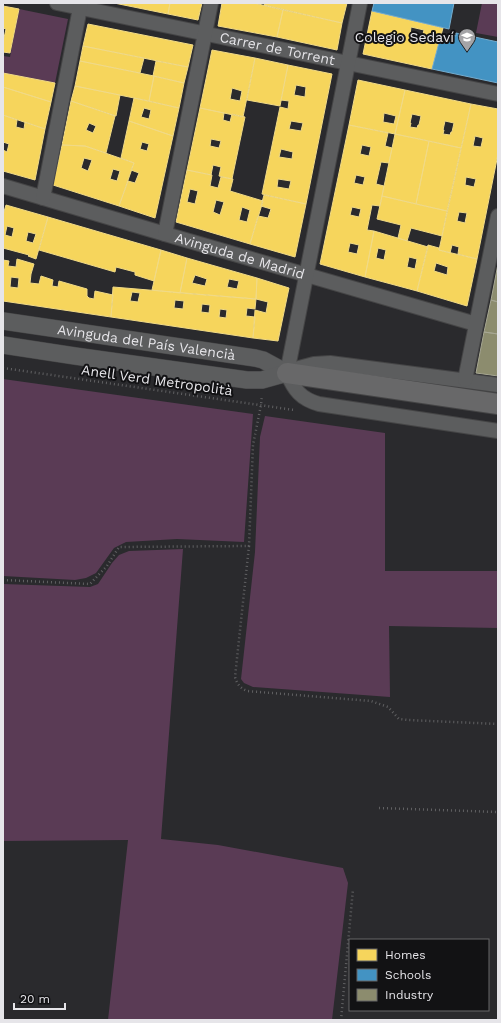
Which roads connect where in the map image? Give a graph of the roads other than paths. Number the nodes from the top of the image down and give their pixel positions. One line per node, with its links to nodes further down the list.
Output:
1 (57, 3): 4 (street, Carrer de Torrent)
2 (211, 3): 5 (street)
3 (360, 3): 6 (street)
4 (81, 6): 5 (street, Carrer de Torrent); 9 (street)
5 (205, 34): 6 (street, Carrer de Torrent); 11 (street)
6 (348, 63): 7 (street, Carrer de Torrent); 12 (street)
7 (498, 94)
8 (3, 186): 9 (street, Avinguda de Madrid)
9 (43, 198): 11 (street, Avinguda de Madrid)
10 (498, 216): 14 (street)
11 (164, 234): 12 (street, Avinguda de Madrid)
12 (306, 275): 14 (street, Avinguda de Madrid); 16 (street)
13 (3, 321): 16 (street, Avinguda del País Valencià)
14 (476, 324): 17 (street)
15 (3, 345): 16 (street, Avinguda del País Valencià)
16 (287, 373): 17 (street, Avinguda del País Valencià); 19 (main road); 20 (street)
17 (465, 380): 18 (street, Avinguda del País Valencià)
18 (498, 385)
19 (498, 404)
20 (498, 431)

